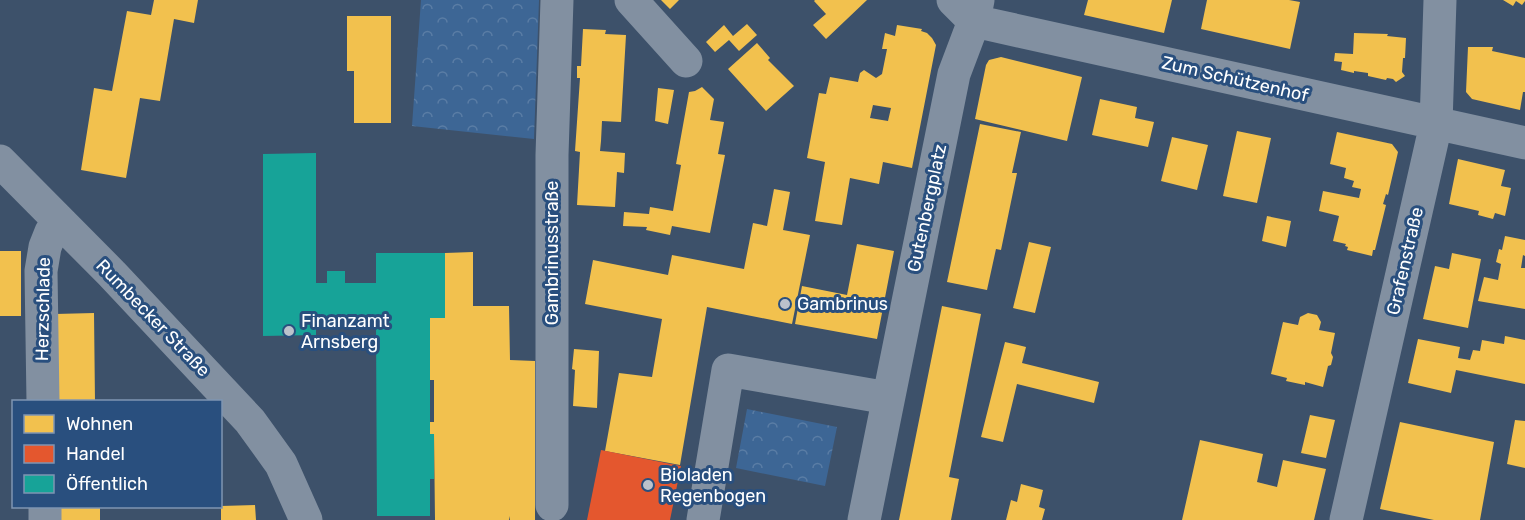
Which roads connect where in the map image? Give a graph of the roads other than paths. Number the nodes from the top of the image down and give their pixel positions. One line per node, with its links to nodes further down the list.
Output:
1 (557, 0): 12 (street, Gambrinusstraße)
2 (631, 0): 5 (street)
3 (1440, 0): 6 (street, Grafenstraße)
4 (969, 7): 6 (street, Zum Schützenhof); 10 (street, Gutenbergplatz)
5 (686, 61)
6 (1436, 124): 7 (street, Zum Schützenhof); 16 (street, Grafenstraße)
7 (1525, 143)
8 (0, 161): 9 (street, Rumbecker Straße)
9 (59, 221): 11 (street, Herzschlade); 13 (street, Rumbecker Straße)
10 (888, 398): 14 (street); 15 (street, Gutenbergplatz)
11 (43, 400)
12 (552, 506)
13 (306, 520)
14 (703, 520)
15 (864, 520)
16 (1346, 520)

